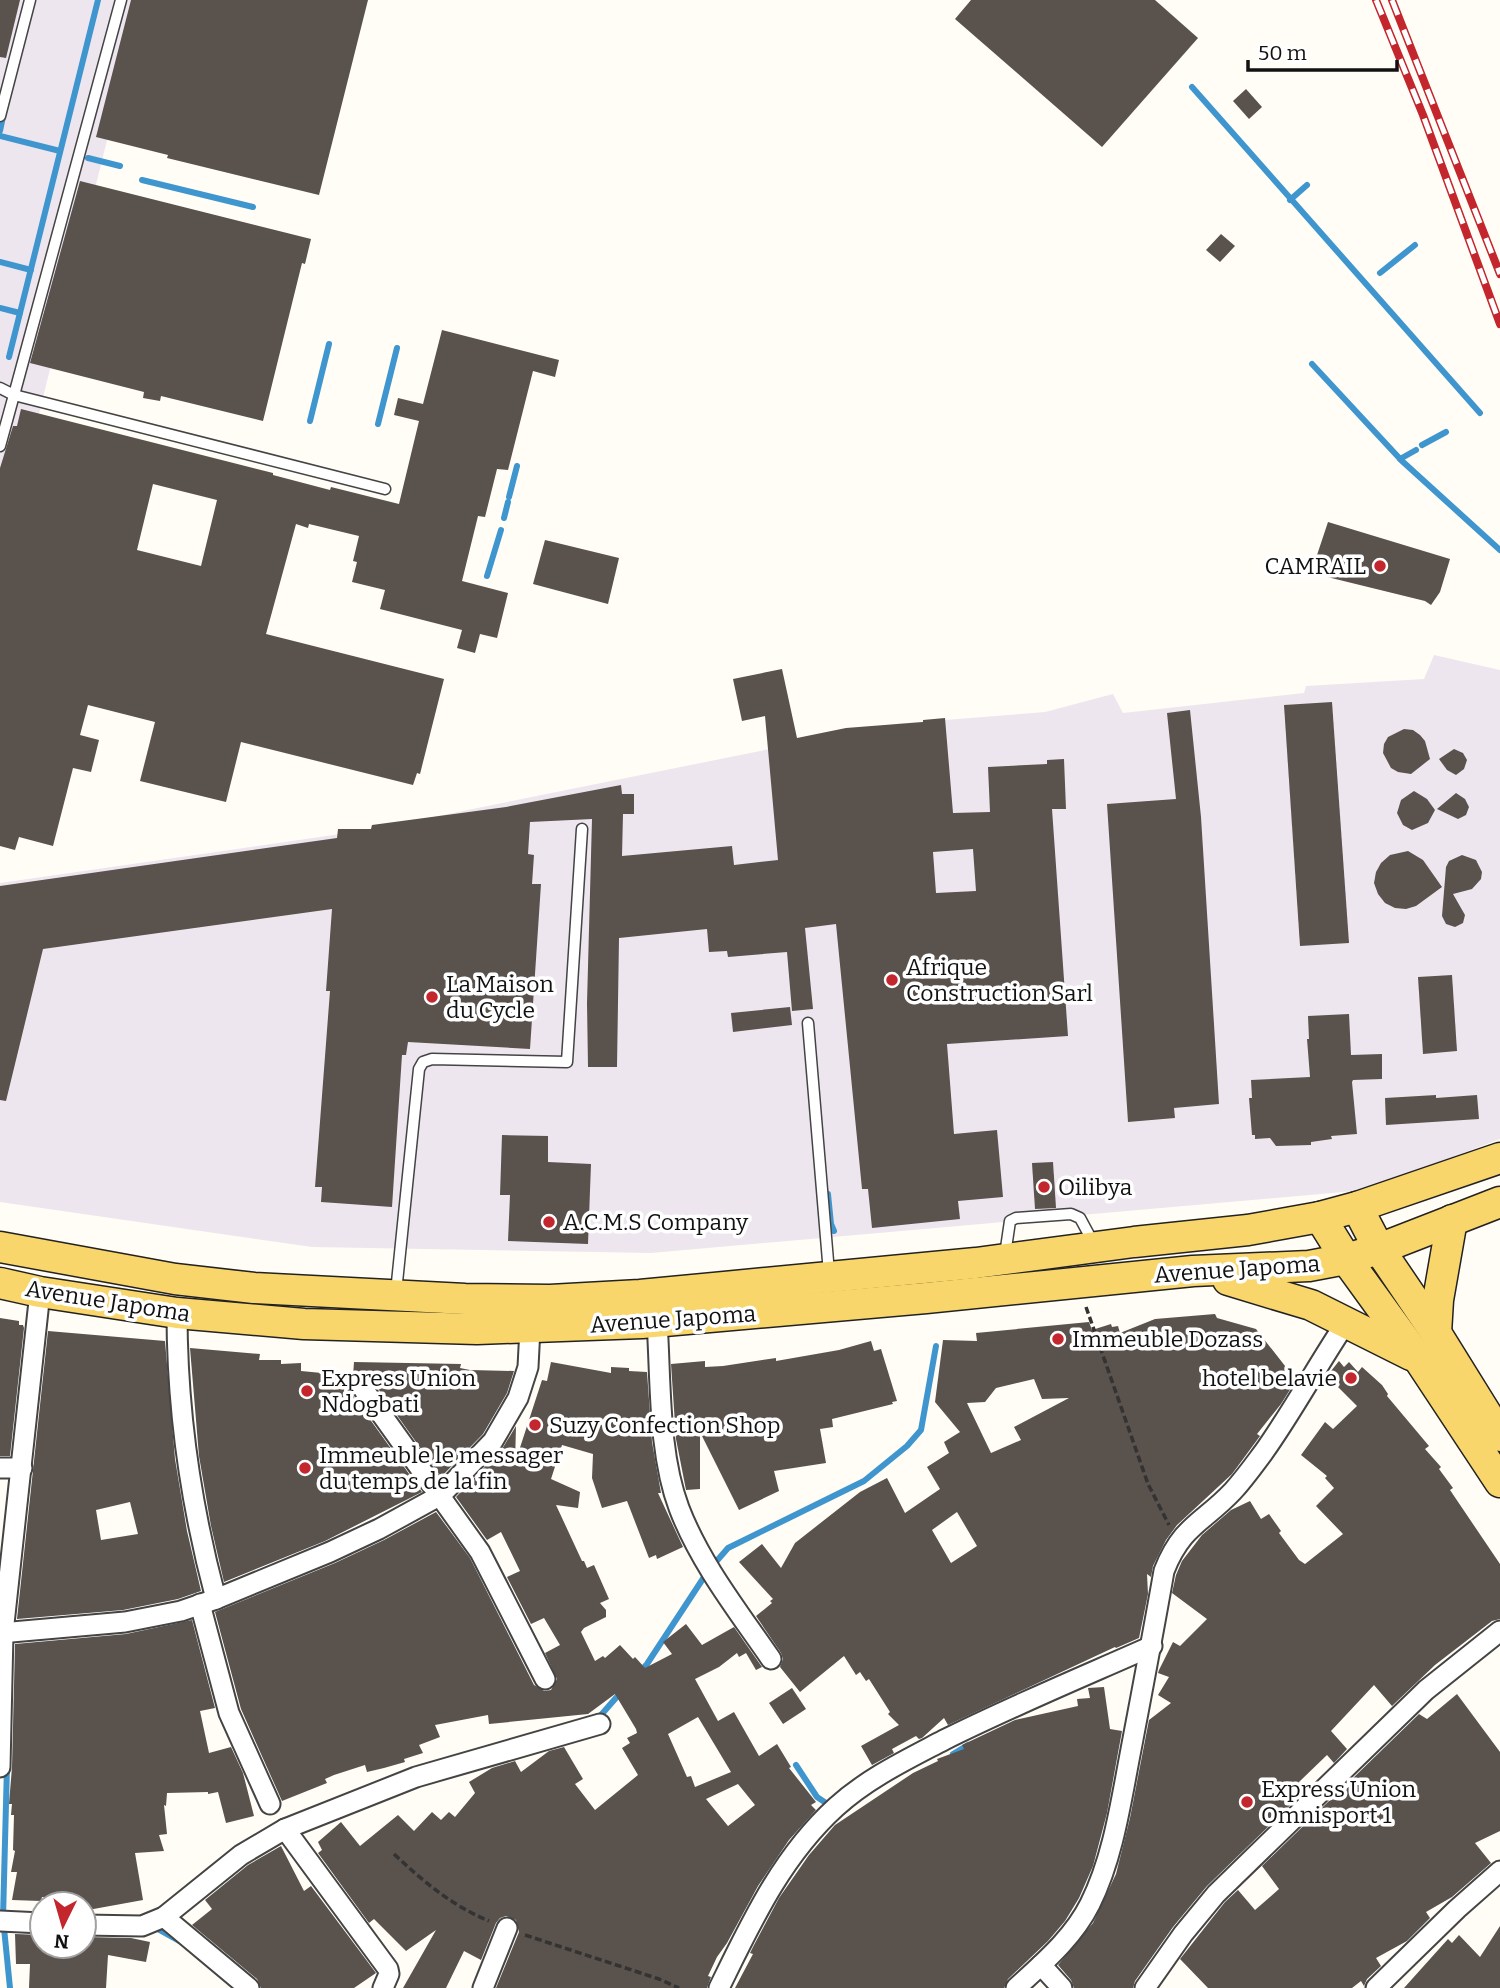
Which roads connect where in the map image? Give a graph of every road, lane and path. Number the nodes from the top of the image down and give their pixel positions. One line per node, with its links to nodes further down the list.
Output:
1 (30, 0): 3 (lane)
2 (121, 0): 5 (lane)
3 (0, 116)
4 (0, 388): 5 (lane)
5 (14, 395): 6 (lane); 7 (lane)
6 (0, 446)
7 (385, 489)
8 (582, 829): 25 (lane)
9 (808, 1023): 21 (lane)
10 (1500, 1158): 12 (main road, Avenue Japoma)
11 (1500, 1202): 14 (main road, Avenue Japoma)
12 (1357, 1207): 13 (main road, Avenue Japoma); 17 (main road)
13 (1320, 1217): 16 (main road, Avenue Japoma); 18 (main road)
14 (1452, 1220): 17 (main road, Avenue Japoma); 30 (main road)
15 (0, 1247): 25 (main road, Avenue Japoma)
16 (1096, 1247): 20 (main road, Avenue Japoma); 20 (lane)
17 (1379, 1249): 18 (main road, Avenue Japoma); 30 (main road)
18 (1346, 1259): 19 (main road, Avenue Japoma); 31 (main road)
19 (1193, 1271): 22 (main road, Avenue Japoma); 27 (main road)
20 (986, 1272): 21 (main road, Avenue Japoma); 22 (main road, Avenue Japoma); 28 (main road, Avenue Japoma)
21 (829, 1277): 25 (main road, Avenue Japoma)
22 (1076, 1282): 38 (path)
23 (0, 1283): 24 (main road, Avenue Japoma)
24 (40, 1292): 26 (main road, Avenue Japoma); 35 (street)
25 (395, 1296)
26 (177, 1313): 29 (main road, Avenue Japoma); 39 (street)
27 (1347, 1321): 31 (main road); 38 (street)
28 (657, 1322): 29 (main road, Avenue Japoma); 43 (street)
29 (530, 1328): 37 (street)
30 (1436, 1333): 33 (main road)
31 (1420, 1360): 36 (main road)
32 (363, 1390): 37 (street)
33 (1500, 1436)
34 (0, 1468): 35 (street)
35 (22, 1468): 41 (street)
36 (1500, 1482)
37 (440, 1495): 39 (street); 44 (street)
38 (1179, 1539): 42 (street)
39 (208, 1602): 41 (street); 47 (street)
40 (1500, 1631): 64 (street)
41 (2, 1633): 46 (street)
42 (1152, 1646): 56 (street); 61 (street)
43 (771, 1659)
44 (545, 1679)
45 (600, 1724): 48 (street)
46 (0, 1767)
47 (270, 1804)
48 (285, 1829): 51 (street); 58 (street)
49 (394, 1854): 55 (path)
50 (1500, 1871): 65 (street)
51 (164, 1917): 54 (street); 57 (street)
52 (0, 1921): 53 (street)
53 (28, 1922)
54 (98, 1925)
55 (507, 1928): 59 (street); 60 (path)
56 (1041, 1965): 62 (street); 63 (street)
57 (249, 1988)
58 (383, 1988)
59 (483, 1988)
60 (679, 1988)
61 (719, 1988)
62 (1016, 1988)
63 (1062, 1988)
64 (1145, 1988)
65 (1376, 1988)

